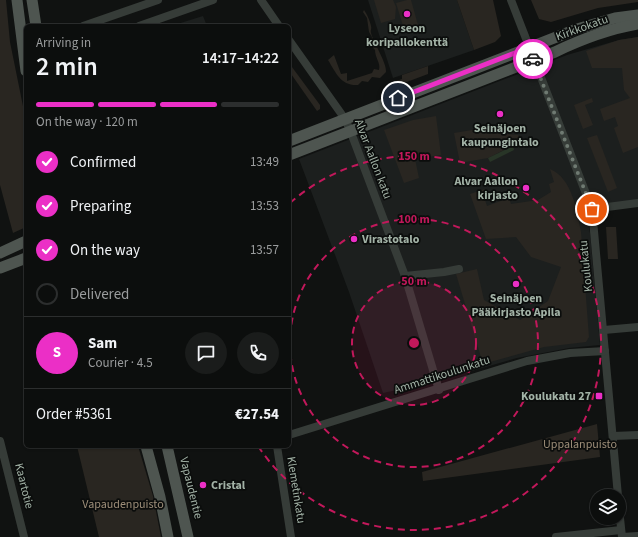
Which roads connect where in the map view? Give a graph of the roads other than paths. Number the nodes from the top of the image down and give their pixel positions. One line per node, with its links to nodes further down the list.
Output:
1 (17, 0): 13 (main road)
2 (32, 0): 8 (main road)
3 (158, 0): 9 (street)
4 (213, 0): 10 (street)
5 (260, 0): 11 (street)
6 (511, 0): 15 (street, Koulukatu)
7 (638, 15): 15 (main road, Kirkkokatu)
8 (36, 24)
9 (89, 24)
10 (145, 24)
11 (278, 24)
12 (638, 24): 16 (main road, Kirkkokatu)
13 (24, 42)
14 (291, 43): 17 (street, Alvar Aallon katu)
15 (528, 48): 16 (street, Koulukatu); 17 (main road, Kirkkokatu)
16 (533, 60): 18 (main road, Kirkkokatu); 22 (street, Koulukatu)
17 (345, 119): 18 (street, Alvar Aallon katu); 19 (main road, Kirkkokatu)
18 (350, 130): 20 (main road, Kirkkokatu); 28 (street, Alvar Aallon katu)
19 (291, 140)
20 (291, 154)
21 (638, 203): 22 (street)
22 (592, 209): 30 (street, Koulukatu)
23 (24, 243): 24 (main road)
24 (0, 252)
25 (24, 259): 26 (main road)
26 (0, 268)
27 (458, 269): 28 (street)
28 (405, 276): 32 (street, Alvar Aallon katu)
29 (638, 327): 30 (street)
30 (604, 330): 31 (street, Koulukatu)
31 (605, 351): 32 (street, Ammattikoulunkatu); 35 (street, Koulukatu)
32 (439, 390): 33 (street, Ammattikoulunkatu)
33 (291, 434)
34 (638, 435): 35 (street)
35 (613, 436): 40 (street, Koulukatu)
36 (0, 441): 43 (street, Kaartotie)
37 (147, 448): 44 (main road)
38 (167, 448): 45 (main road, Vapaudentie)
39 (277, 448): 46 (street, Klemetinkatu)
40 (617, 489)
41 (621, 534): 42 (street); 47 (street)
42 (638, 536)
43 (24, 537)
44 (168, 537)
45 (188, 537)
46 (291, 537)
47 (556, 537)

